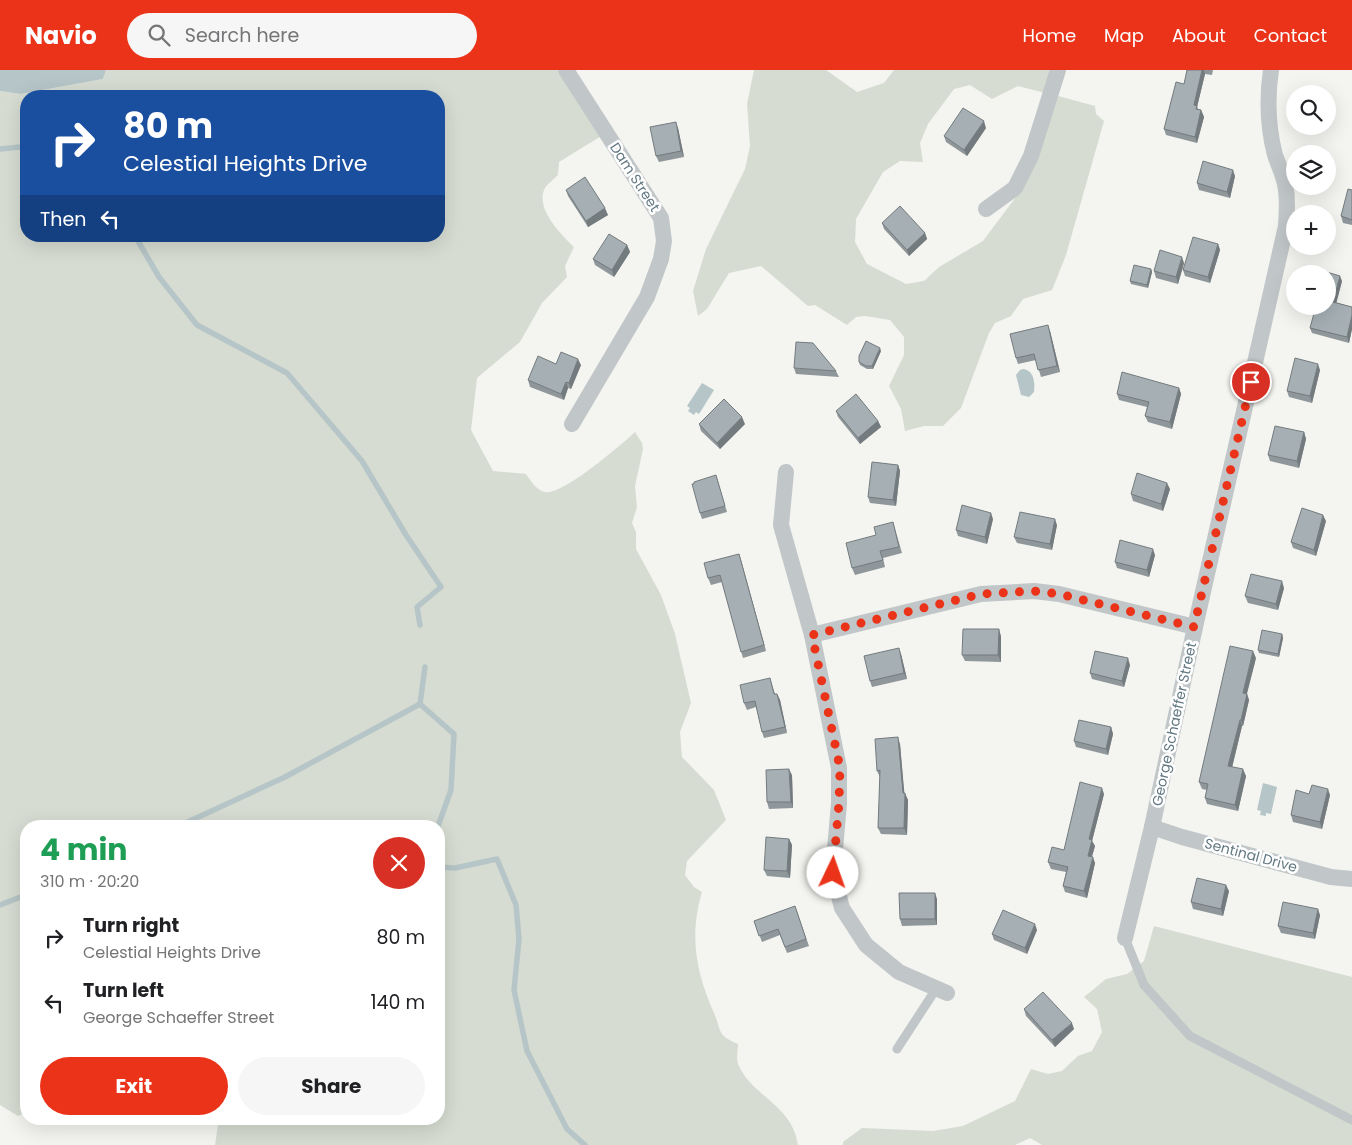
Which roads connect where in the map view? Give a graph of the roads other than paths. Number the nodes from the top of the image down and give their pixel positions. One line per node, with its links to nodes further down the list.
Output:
1 (566, 70): 5 (street, Dam Street)
2 (1058, 70): 4 (street)
3 (1271, 70): 7 (street, George Schaeffer Street)
4 (986, 209)
5 (572, 424)
6 (786, 472): 8 (street)
7 (1194, 627): 8 (street); 9 (street, George Schaeffer Street)
8 (812, 635): 12 (street)
9 (1152, 827): 10 (street, Sentinal Drive); 11 (street, George Schaeffer Street)
10 (1352, 879)
11 (1125, 938): 14 (lane)
12 (942, 991): 13 (lane)
13 (897, 1049)
14 (1352, 1120)

